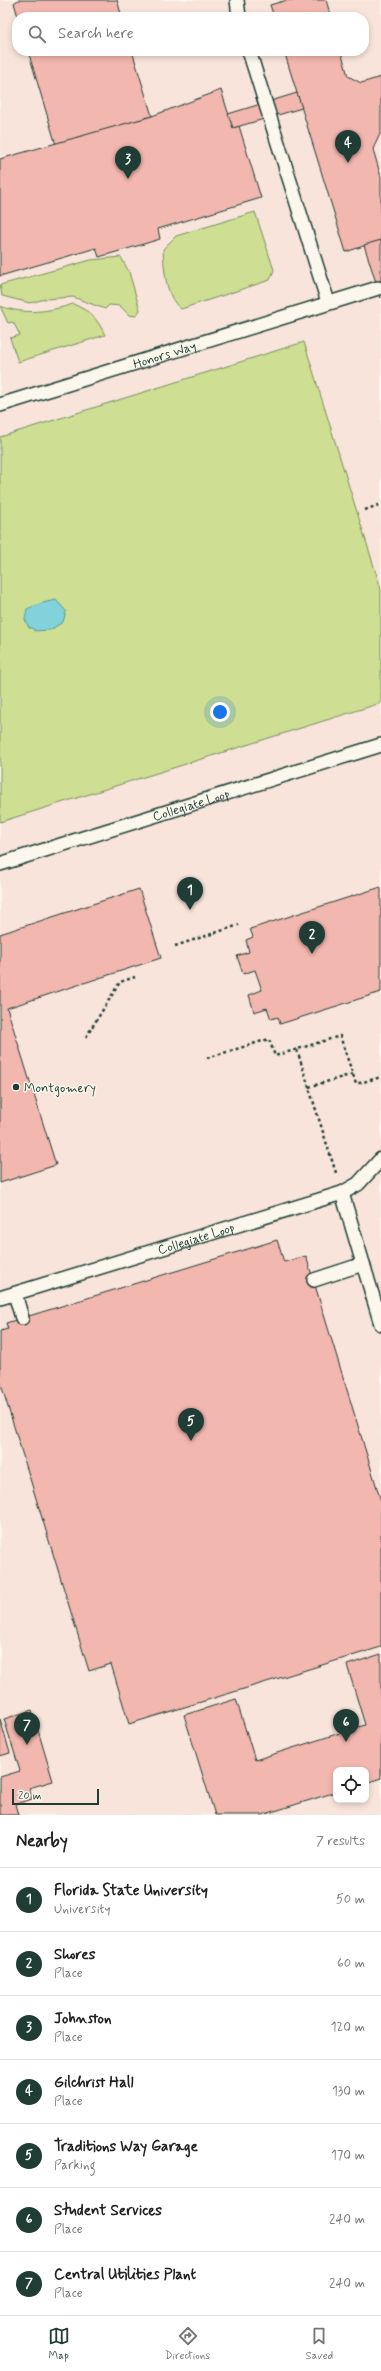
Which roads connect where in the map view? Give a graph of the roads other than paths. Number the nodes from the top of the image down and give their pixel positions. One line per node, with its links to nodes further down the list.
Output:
1 (237, 0): 2 (lane)
2 (238, 12)
3 (251, 56): 5 (lane)
4 (378, 288): 5 (lane, Honors Way)
5 (328, 302): 6 (lane, Honors Way)
6 (0, 405)
7 (381, 745): 8 (lane, Collegiate Loop)
8 (0, 864)
9 (381, 1159): 10 (lane, Collegiate Loop)
10 (342, 1193): 11 (lane); 13 (lane, Collegiate Loop)
11 (363, 1264): 12 (lane); 16 (lane)
12 (314, 1280)
13 (14, 1294): 14 (lane, Collegiate Loop); 15 (lane)
14 (0, 1298)
15 (22, 1318)
16 (381, 1324)

